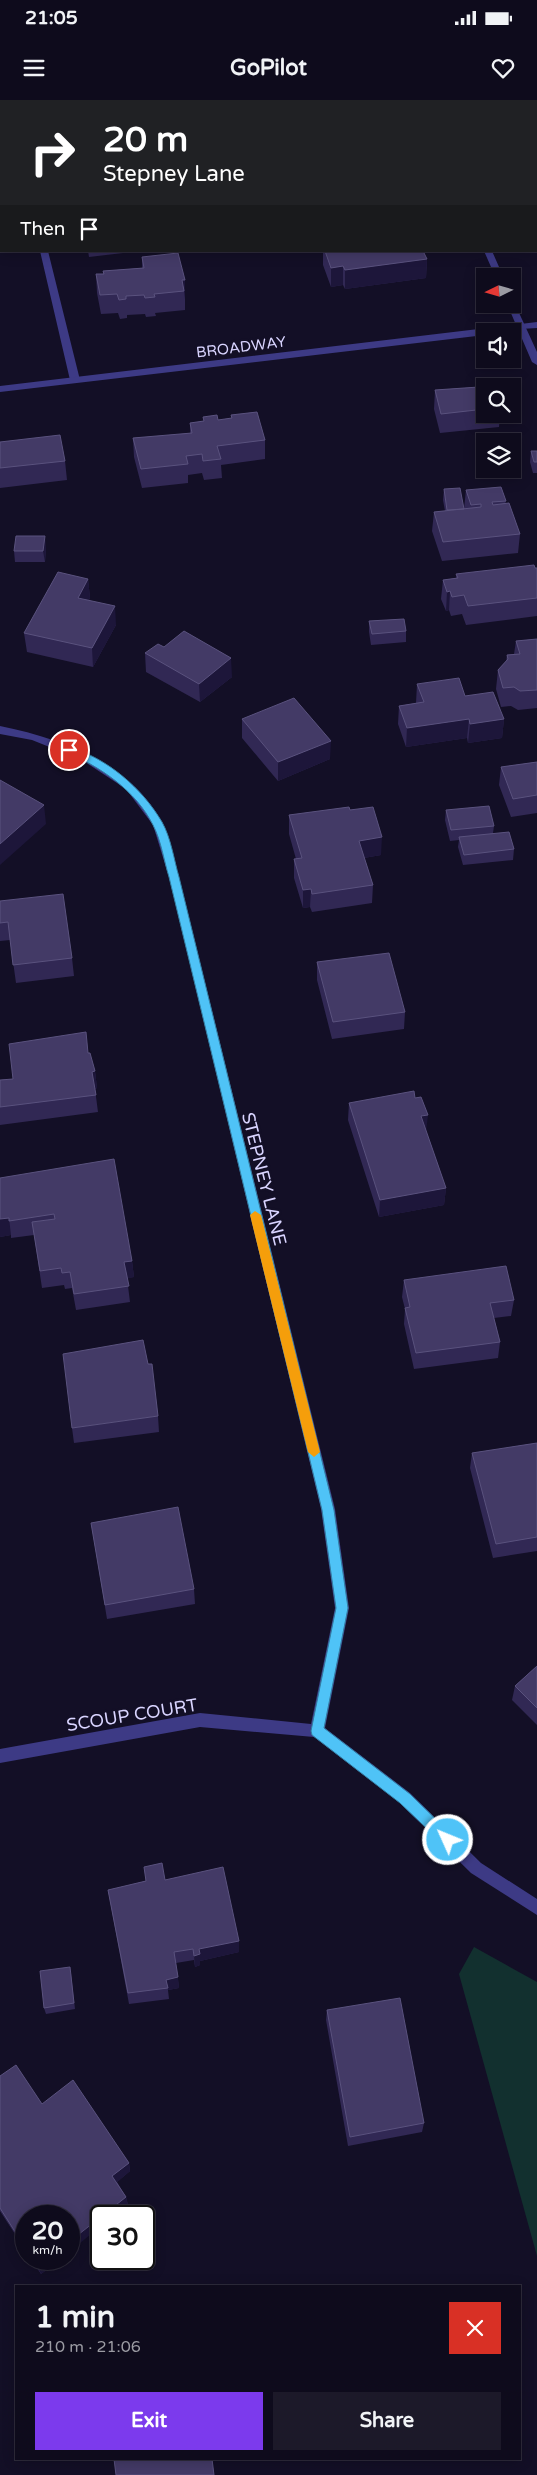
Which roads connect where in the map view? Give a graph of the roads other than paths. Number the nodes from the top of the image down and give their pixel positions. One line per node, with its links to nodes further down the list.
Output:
1 (44, 252): 9 (street)
2 (488, 252): 3 (street)
3 (495, 268)
4 (515, 313): 6 (street)
5 (537, 325): 6 (street, BROADWAY)
6 (522, 327): 8 (street)
7 (476, 332): 9 (street, BROADWAY)
8 (537, 362)
9 (76, 380): 10 (street, BROADWAY)
10 (0, 389)
11 (0, 730): 12 (street, STEPNEY LANE)
12 (317, 1731): 13 (street, SCOUP COURT); 14 (street)
13 (0, 1756)
14 (537, 1908)

